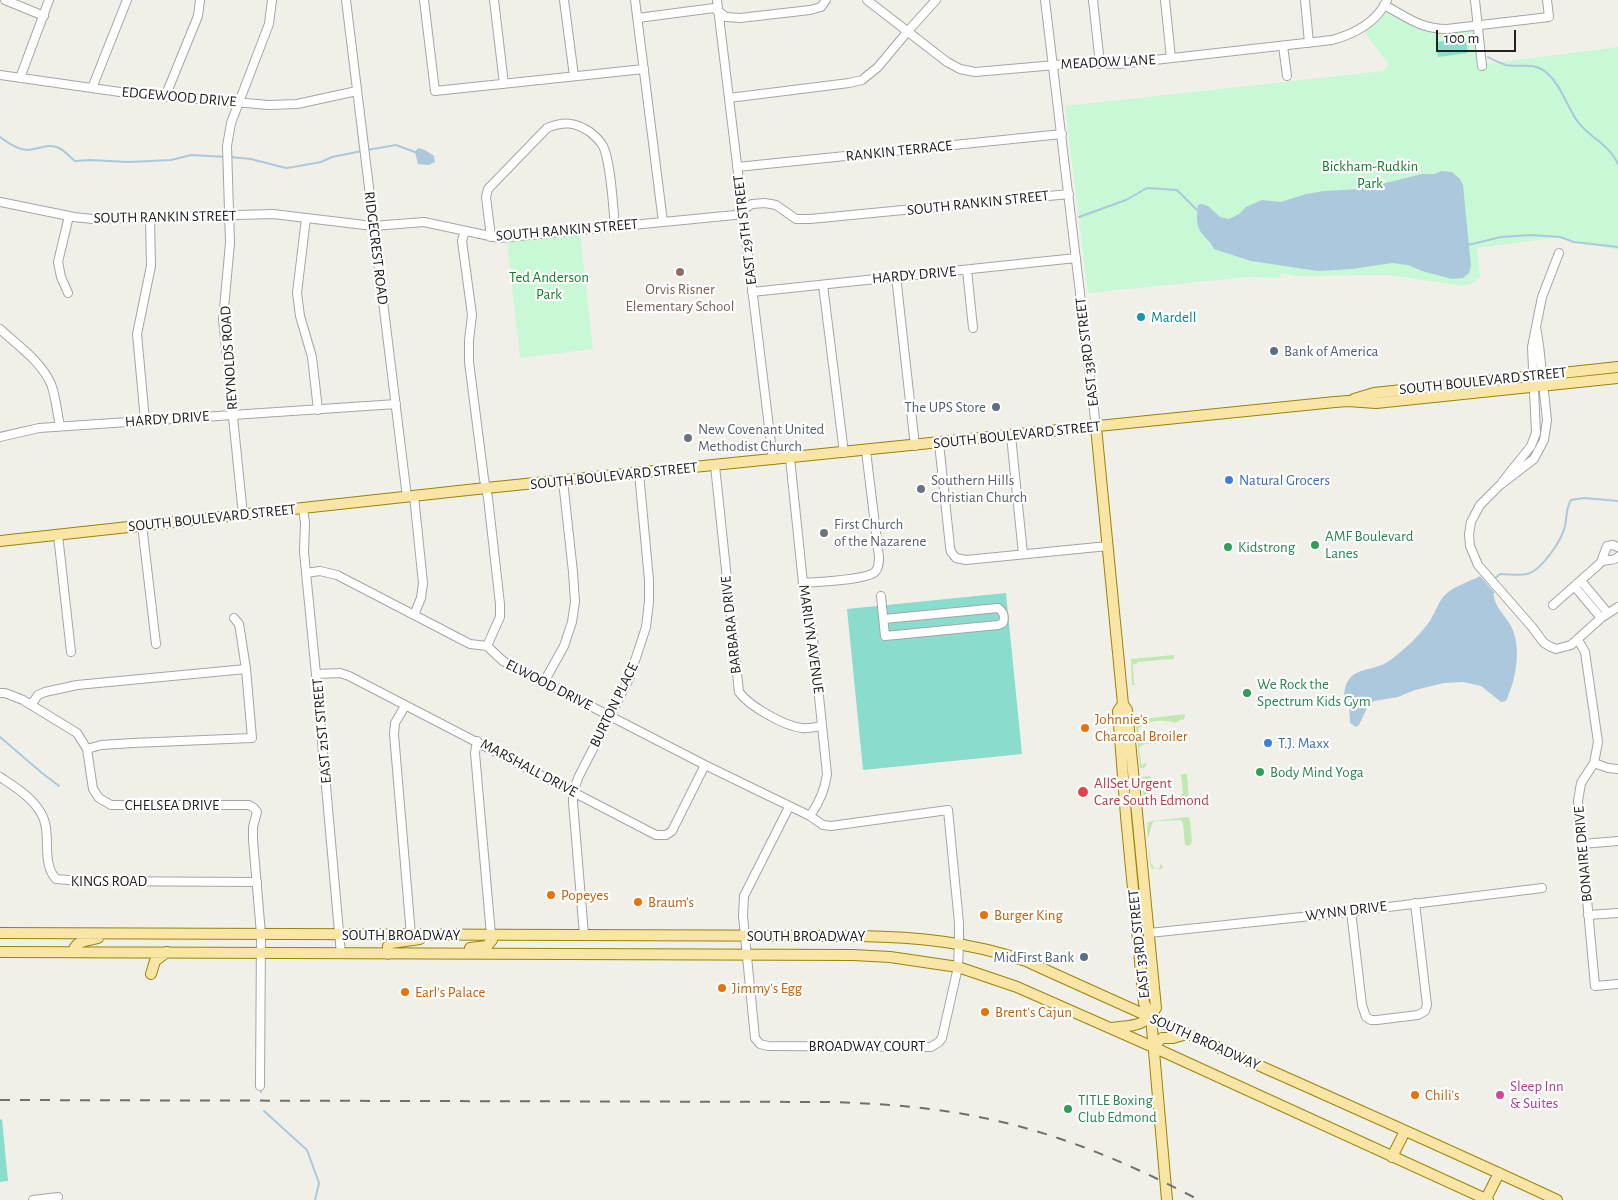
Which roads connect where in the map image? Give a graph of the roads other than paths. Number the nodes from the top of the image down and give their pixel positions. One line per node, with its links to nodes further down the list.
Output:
1 (5, 0): 23 (street)
2 (49, 0): 23 (street)
3 (126, 0): 39 (street)
4 (200, 0): 41 (street)
5 (272, 0): 43 (street, REYNOLDS ROAD)
6 (346, 0): 40 (street, RIDGECREST ROAD)
7 (424, 0): 38 (street)
8 (494, 0): 38 (street)
9 (564, 0): 35 (street)
10 (635, 0): 24 (street)
11 (716, 0): 22 (street, EAST 29TH STREET)
12 (826, 0): 22 (street)
13 (867, 0): 26 (street, MEADOW LANE)
14 (936, 0): 26 (street)
15 (1045, 0): 31 (street, EAST 33RD STREET)
16 (1093, 0): 30 (street)
17 (1165, 0): 29 (street)
18 (1305, 0): 27 (street)
19 (1475, 0): 25 (street)
20 (1547, 0): 25 (street)
21 (1386, 3): 25 (street); 27 (street, MEADOW LANE)
22 (718, 12): 24 (street); 42 (street, EAST 29TH STREET)
23 (44, 16): 37 (street)
24 (638, 18): 33 (street)
25 (1477, 25): 32 (street)
26 (908, 31): 31 (street, MEADOW LANE); 42 (street)
27 (1309, 43): 28 (street, MEADOW LANE)
28 (1283, 46): 29 (street, MEADOW LANE); 36 (street)
29 (1171, 58): 30 (street, MEADOW LANE)
30 (1100, 64): 31 (street, MEADOW LANE)
31 (1053, 65): 44 (street, EAST 33RD STREET)
32 (1482, 66)
33 (644, 69): 35 (street); 53 (street)
34 (0, 75): 37 (street, EDGEWOOD DRIVE)
35 (574, 76): 38 (street)
36 (1287, 76)
37 (20, 78): 39 (street, EDGEWOOD DRIVE)
38 (504, 84)
39 (92, 88): 41 (street, EDGEWOOD DRIVE)
40 (357, 91): 43 (street, EDGEWOOD DRIVE); 54 (street, RIDGECREST ROAD)
41 (165, 97): 43 (street, EDGEWOOD DRIVE)
42 (729, 98): 45 (street, EAST 29TH STREET)
43 (239, 103): 49 (street, REYNOLDS ROAD)
44 (1062, 134): 45 (street, RANKIN TERRACE); 46 (street, EAST 33RD STREET)
45 (737, 167): 48 (street, EAST 29TH STREET)
46 (1069, 194): 48 (street, SOUTH RANKIN STREET); 59 (street, EAST 33RD STREET)
47 (0, 202): 50 (street, SOUTH RANKIN STREET)
48 (742, 210): 53 (street, SOUTH RANKIN STREET); 63 (street, EAST 29TH STREET)
49 (229, 215): 51 (street, SOUTH RANKIN STREET); 52 (street, SOUTH RANKIN STREET); 72 (street, REYNOLDS ROAD)
50 (69, 216): 51 (street, SOUTH RANKIN STREET); 64 (street)
51 (150, 218): 73 (street)
52 (306, 218): 54 (street, SOUTH RANKIN STREET); 71 (street)
53 (663, 222): 55 (street, SOUTH RANKIN STREET)
54 (373, 226): 56 (street, SOUTH RANKIN STREET); 70 (street, RIDGECREST ROAD)
55 (615, 226): 57 (street, SOUTH RANKIN STREET); 57 (street)
56 (465, 231): 57 (street, SOUTH RANKIN STREET); 90 (street)
57 (491, 237)
58 (1559, 253): 69 (street)
59 (1076, 258): 60 (street, HARDY DRIVE); 77 (street, EAST 33RD STREET)
60 (968, 270): 61 (street, HARDY DRIVE); 65 (street)
61 (896, 276): 62 (street, HARDY DRIVE); 81 (street)
62 (824, 285): 63 (street, HARDY DRIVE); 83 (street)
63 (752, 292): 85 (street, EAST 29TH STREET)
64 (68, 293)
65 (973, 328)
66 (0, 329): 76 (street)
67 (1618, 367): 69 (main road, SOUTH BOULEVARD STREET)
68 (1618, 378): 69 (main road, SOUTH BOULEVARD STREET)
69 (1538, 381): 74 (street); 75 (street); 77 (main road, SOUTH BOULEVARD STREET)
70 (396, 404): 71 (street, HARDY DRIVE); 91 (street, RIDGECREST ROAD)
71 (318, 410): 72 (street, HARDY DRIVE)
72 (233, 415): 73 (street, HARDY DRIVE); 93 (street, REYNOLDS ROAD)
73 (145, 420): 76 (street, HARDY DRIVE)
74 (1547, 420): 75 (street); 89 (street)
75 (1537, 421): 89 (street)
76 (60, 426): 79 (street, HARDY DRIVE)
77 (1096, 427): 78 (main road, SOUTH BOULEVARD STREET); 97 (main road, EAST 33RD STREET)
78 (1011, 436): 80 (main road, SOUTH BOULEVARD STREET); 99 (street)
79 (0, 437)
80 (940, 443): 81 (main road, SOUTH BOULEVARD STREET); 99 (street)
81 (915, 446): 82 (main road, SOUTH BOULEVARD STREET)
82 (866, 451): 83 (main road, SOUTH BOULEVARD STREET); 103 (street)
83 (844, 453): 84 (main road, SOUTH BOULEVARD STREET)
84 (790, 458): 85 (main road, SOUTH BOULEVARD STREET); 103 (street, MARILYN AVENUE)
85 (773, 460): 86 (main road, SOUTH BOULEVARD STREET)
86 (715, 466): 87 (main road, SOUTH BOULEVARD STREET); 124 (street, BARBARA DRIVE)
87 (638, 473): 88 (main road, SOUTH BOULEVARD STREET); 123 (street, BURTON PLACE)
88 (563, 481): 90 (main road, SOUTH BOULEVARD STREET); 118 (street)
89 (1500, 485): 112 (street)
90 (486, 488): 91 (main road, SOUTH BOULEVARD STREET); 114 (street)
91 (411, 496): 92 (main road, SOUTH BOULEVARD STREET); 108 (street, RIDGECREST ROAD)
92 (303, 508): 93 (main road, SOUTH BOULEVARD STREET); 102 (street, EAST 21ST STREET)
93 (243, 515): 94 (main road, SOUTH BOULEVARD STREET)
94 (142, 525): 95 (main road, SOUTH BOULEVARD STREET); 113 (street)
95 (58, 534): 96 (main road, SOUTH BOULEVARD STREET); 115 (street)
96 (0, 541)
97 (1108, 546): 99 (street); 120 (main road, EAST 33RD STREET)
98 (1618, 547): 101 (street)
99 (1023, 554)
100 (1618, 557): 101 (street)
101 (1601, 562): 104 (street)
102 (306, 573): 108 (street); 117 (street, EAST 21ST STREET)
103 (803, 583): 124 (street, MARILYN AVENUE)
104 (1578, 584): 106 (street); 109 (street)
105 (881, 596): 111 (street)
106 (1554, 605)
107 (1618, 607): 109 (street)
108 (414, 615): 114 (street)
109 (1604, 615): 112 (street)
110 (234, 618): 116 (street)
111 (884, 618): 111 (street)
112 (1578, 640): 127 (street, BONAIRE DRIVE)
113 (156, 644)
114 (487, 646): 118 (street, ELWOOD DRIVE)
115 (71, 652)
116 (246, 669): 121 (street); 126 (street)
117 (316, 674): 122 (street, MARSHALL DRIVE); 147 (street, EAST 21ST STREET)
118 (544, 682): 123 (street, ELWOOD DRIVE)
119 (0, 693): 121 (street, CHELSEA DRIVE)
120 (1123, 704): 144 (main road, EAST 33RD STREET); 166 (main road, EAST 33RD STREET)
121 (31, 705): 126 (street, CHELSEA DRIVE)
122 (405, 706): 125 (street, MARSHALL DRIVE); 148 (street)
123 (609, 716): 128 (street, ELWOOD DRIVE); 131 (street, BURTON PLACE)
124 (822, 726): 134 (street, MARILYN AVENUE)
125 (477, 741): 131 (street, MARSHALL DRIVE); 150 (street)
126 (87, 749): 137 (street, CHELSEA DRIVE)
127 (1594, 763): 129 (street); 136 (street, BONAIRE DRIVE)
128 (705, 765): 131 (street, MARSHALL DRIVE); 132 (street, ELWOOD DRIVE)
129 (1618, 769)
130 (0, 777): 137 (street, KINGS ROAD)
131 (573, 792): 151 (street, BURTON PLACE)
132 (790, 807): 134 (street, ELWOOD DRIVE); 152 (street)
133 (948, 810): 134 (street, ELWOOD DRIVE); 153 (street, BROADWAY COURT)
134 (810, 816)
135 (1618, 841): 136 (street)
136 (1582, 844): 142 (street, BONAIRE DRIVE)
137 (257, 882): 146 (street)
138 (1542, 888): 139 (street, WYNN DRIVE)
139 (1415, 903): 140 (street, WYNN DRIVE); 140 (street)
140 (1351, 911): 144 (street, WYNN DRIVE)
141 (1618, 913): 142 (street)
142 (1588, 915): 165 (street, BONAIRE DRIVE)
143 (0, 933): 145 (main road, SOUTH BROADWAY)
144 (1149, 933): 166 (main road, EAST 33RD STREET)
145 (114, 934): 146 (main road, SOUTH BROADWAY); 155 (main road)
146 (261, 934): 147 (main road, SOUTH BROADWAY); 158 (street)
147 (340, 934): 148 (main road, SOUTH BROADWAY); 160 (street, EAST 21ST STREET)
148 (411, 934): 149 (main road, SOUTH BROADWAY)
149 (442, 935): 150 (main road, SOUTH BROADWAY); 161 (main road)
150 (491, 935): 151 (main road, SOUTH BROADWAY); 159 (main road)
151 (584, 935): 152 (main road, SOUTH BROADWAY); 162 (main road)
152 (745, 935): 153 (main road, SOUTH BROADWAY); 163 (street, BROADWAY COURT)
153 (959, 943): 164 (street, BROADWAY COURT); 166 (main road, SOUTH BROADWAY)
154 (0, 952): 155 (main road, SOUTH BROADWAY)
155 (73, 952): 156 (main road, SOUTH BROADWAY)
156 (139, 952): 157 (main road, SOUTH BROADWAY); 157 (main road)
157 (166, 952): 158 (main road, SOUTH BROADWAY)
158 (260, 953): 160 (main road, SOUTH BROADWAY); 170 (street)
159 (447, 953): 161 (main road, SOUTH BROADWAY); 162 (main road, SOUTH BROADWAY)
160 (341, 954): 161 (main road, SOUTH BROADWAY)
161 (388, 954)
162 (583, 954): 163 (main road, SOUTH BROADWAY)
163 (746, 954): 164 (main road, SOUTH BROADWAY); 164 (street, BROADWAY COURT)
164 (958, 967): 167 (main road, SOUTH BROADWAY)
165 (1618, 984)
166 (1150, 1017): 167 (main road); 168 (main road, SOUTH BROADWAY); 169 (main road)
167 (1110, 1029): 169 (main road, SOUTH BROADWAY)
168 (1187, 1034): 169 (main road); 171 (main road, SOUTH BROADWAY)
169 (1153, 1047): 172 (main road, SOUTH BROADWAY); 176 (main road)
170 (260, 1086)
171 (1405, 1131): 172 (main road); 173 (main road, SOUTH BROADWAY)
172 (1392, 1157): 177 (main road, SOUTH BROADWAY)
173 (1498, 1173): 177 (main road); 178 (main road, SOUTH BROADWAY)
174 (58, 1197): 175 (street)
175 (33, 1200)
176 (1167, 1200)
177 (1487, 1200)
178 (1557, 1200)

